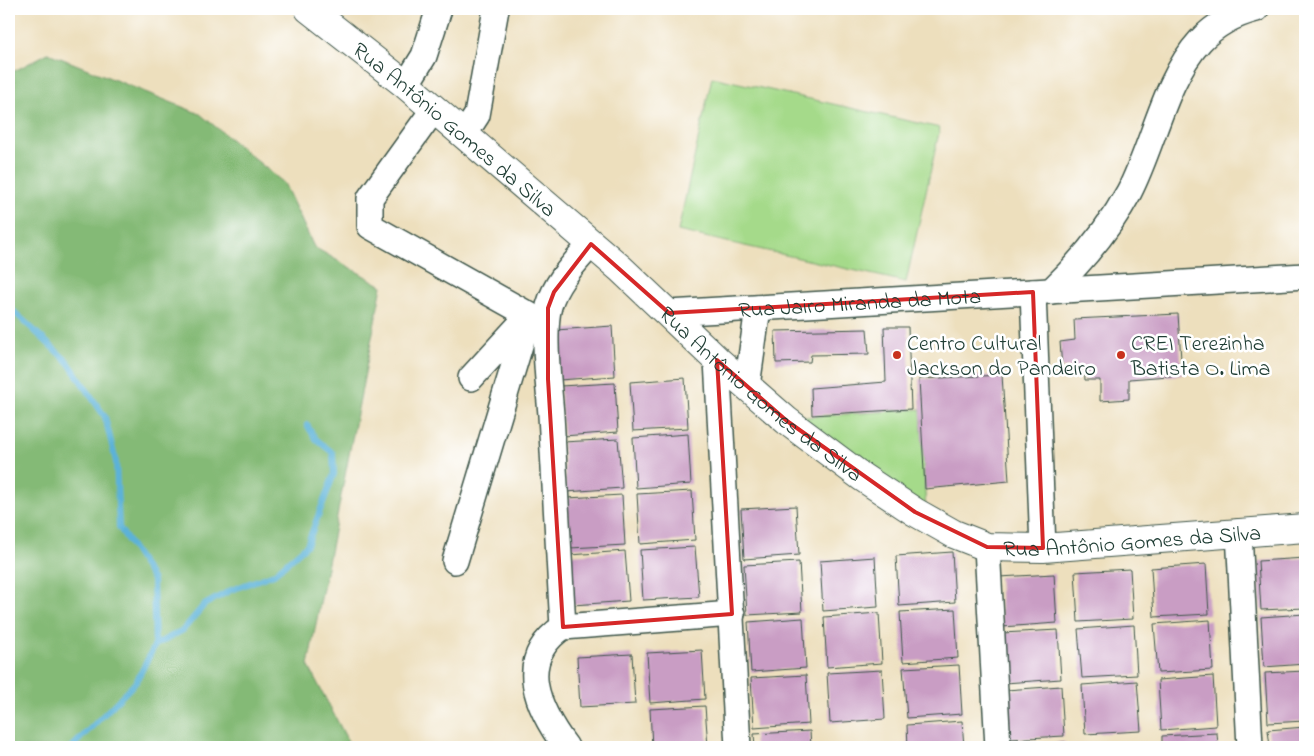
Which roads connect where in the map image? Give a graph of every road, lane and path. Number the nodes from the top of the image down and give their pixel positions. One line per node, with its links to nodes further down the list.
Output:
1 (309, 9): 5 (street, Rua Antônio Gomes da Silva)
2 (439, 9): 5 (street)
3 (496, 9): 7 (street)
4 (1256, 9): 10 (street)
5 (406, 85): 6 (street, Rua Antônio Gomes da Silva)
6 (434, 109): 7 (street, Rua Antônio Gomes da Silva); 12 (street)
7 (464, 135): 8 (street, Rua Antônio Gomes da Silva)
8 (591, 244): 12 (street); 13 (street, Rua Antônio Gomes da Silva)
9 (1305, 276): 10 (street, Rua Jairo Miranda da Mota)
10 (1042, 292): 11 (street, Rua Jairo Miranda da Mota); 20 (street)
11 (758, 308): 13 (street, Rua Jairo Miranda da Mota); 16 (street)
12 (539, 312): 15 (street); 21 (street); 23 (street)
13 (669, 313): 14 (street, Rua Antônio Gomes da Silva)
14 (718, 360): 16 (street, Rua Antônio Gomes da Silva); 22 (street)
15 (471, 378)
16 (747, 386): 19 (street, Rua Antônio Gomes da Silva)
17 (1305, 528): 18 (street, Rua Antônio Gomes da Silva)
18 (1239, 532): 20 (street, Rua Antônio Gomes da Silva); 27 (street)
19 (988, 547): 20 (street, Rua Antônio Gomes da Silva); 26 (street)
20 (1043, 548)
21 (455, 561)
22 (732, 614): 23 (street); 25 (street)
23 (563, 627): 24 (street)
24 (566, 747)
25 (738, 747)
26 (998, 747)
27 (1250, 747)

